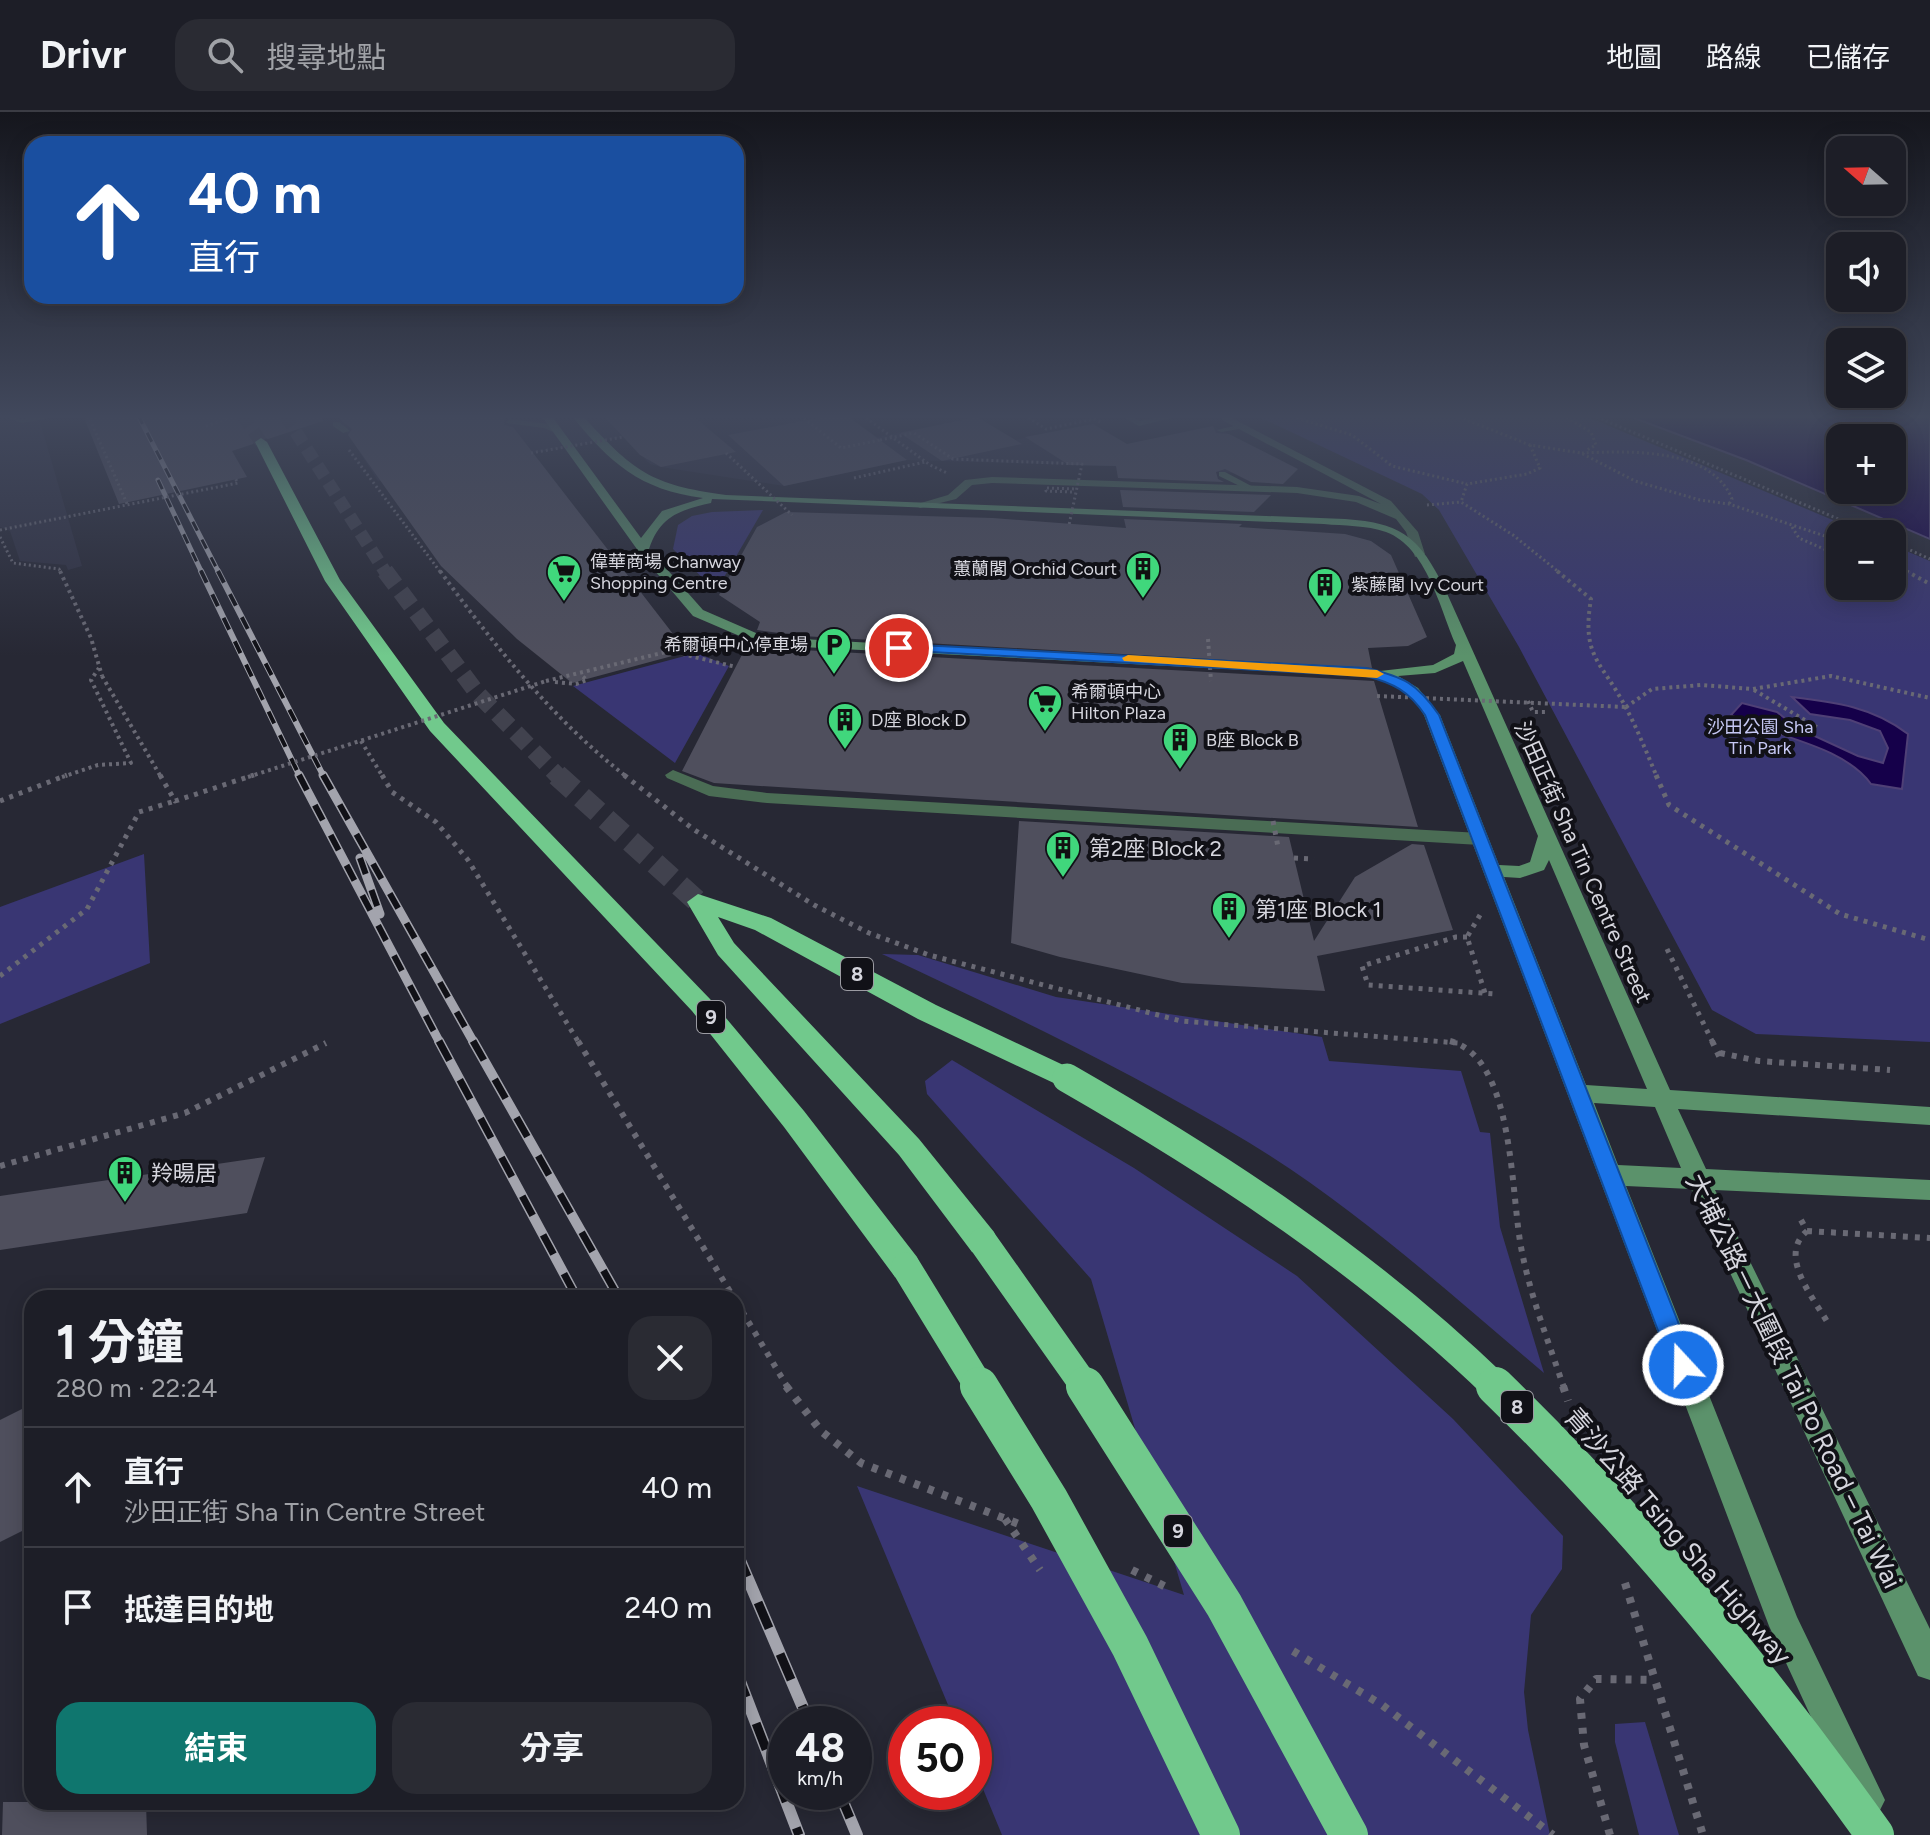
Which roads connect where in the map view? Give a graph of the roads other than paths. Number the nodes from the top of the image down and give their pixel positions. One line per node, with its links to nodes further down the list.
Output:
1 (289, 495): 26 (highway, 9, bridge)
2 (604, 495): 10 (main road)
3 (709, 495): 7 (main road)
4 (953, 495): 8 (street)
5 (1334, 495): 9 (street)
6 (1374, 495): 9 (street)
7 (726, 498): 8 (main road); 10 (main road)
8 (920, 505): 11 (main road)
9 (1401, 517): 11 (street)
10 (643, 549): 13 (main road)
11 (1419, 554): 12 (main road, 沙田正街 Sha Tin Centre Street)
12 (1463, 645): 13 (main road); 15 (main road, 沙田正街 Sha Tin Centre Street)
13 (1366, 672): 16 (main road)
14 (673, 775): 16 (street)
15 (1546, 838): 17 (main road); 20 (main road, 沙田正街 Sha Tin Centre Street)
16 (1480, 839): 17 (main road)
17 (1492, 871): 19 (main road)
18 (698, 902): 27 (highway, 9, bridge); 28 (highway, 青沙公路 Tsing Sha Highway / 8, bridge)
19 (1578, 1093): 20 (main road); 22 (main road)
20 (1661, 1097): 21 (main road); 23 (main road, 大埔公路－大圍段 Tai Po Road – Tai Wai)
21 (1930, 1116)
22 (1610, 1175): 23 (main road); 29 (main road)
23 (1698, 1179): 24 (main road); 25 (main road, 大埔公路－大圍段 Tai Po Road – Tai Wai)
24 (1930, 1190)
25 (1930, 1664)
26 (1221, 1835)
27 (1349, 1835)
28 (1875, 1835)
29 (1884, 1835)

